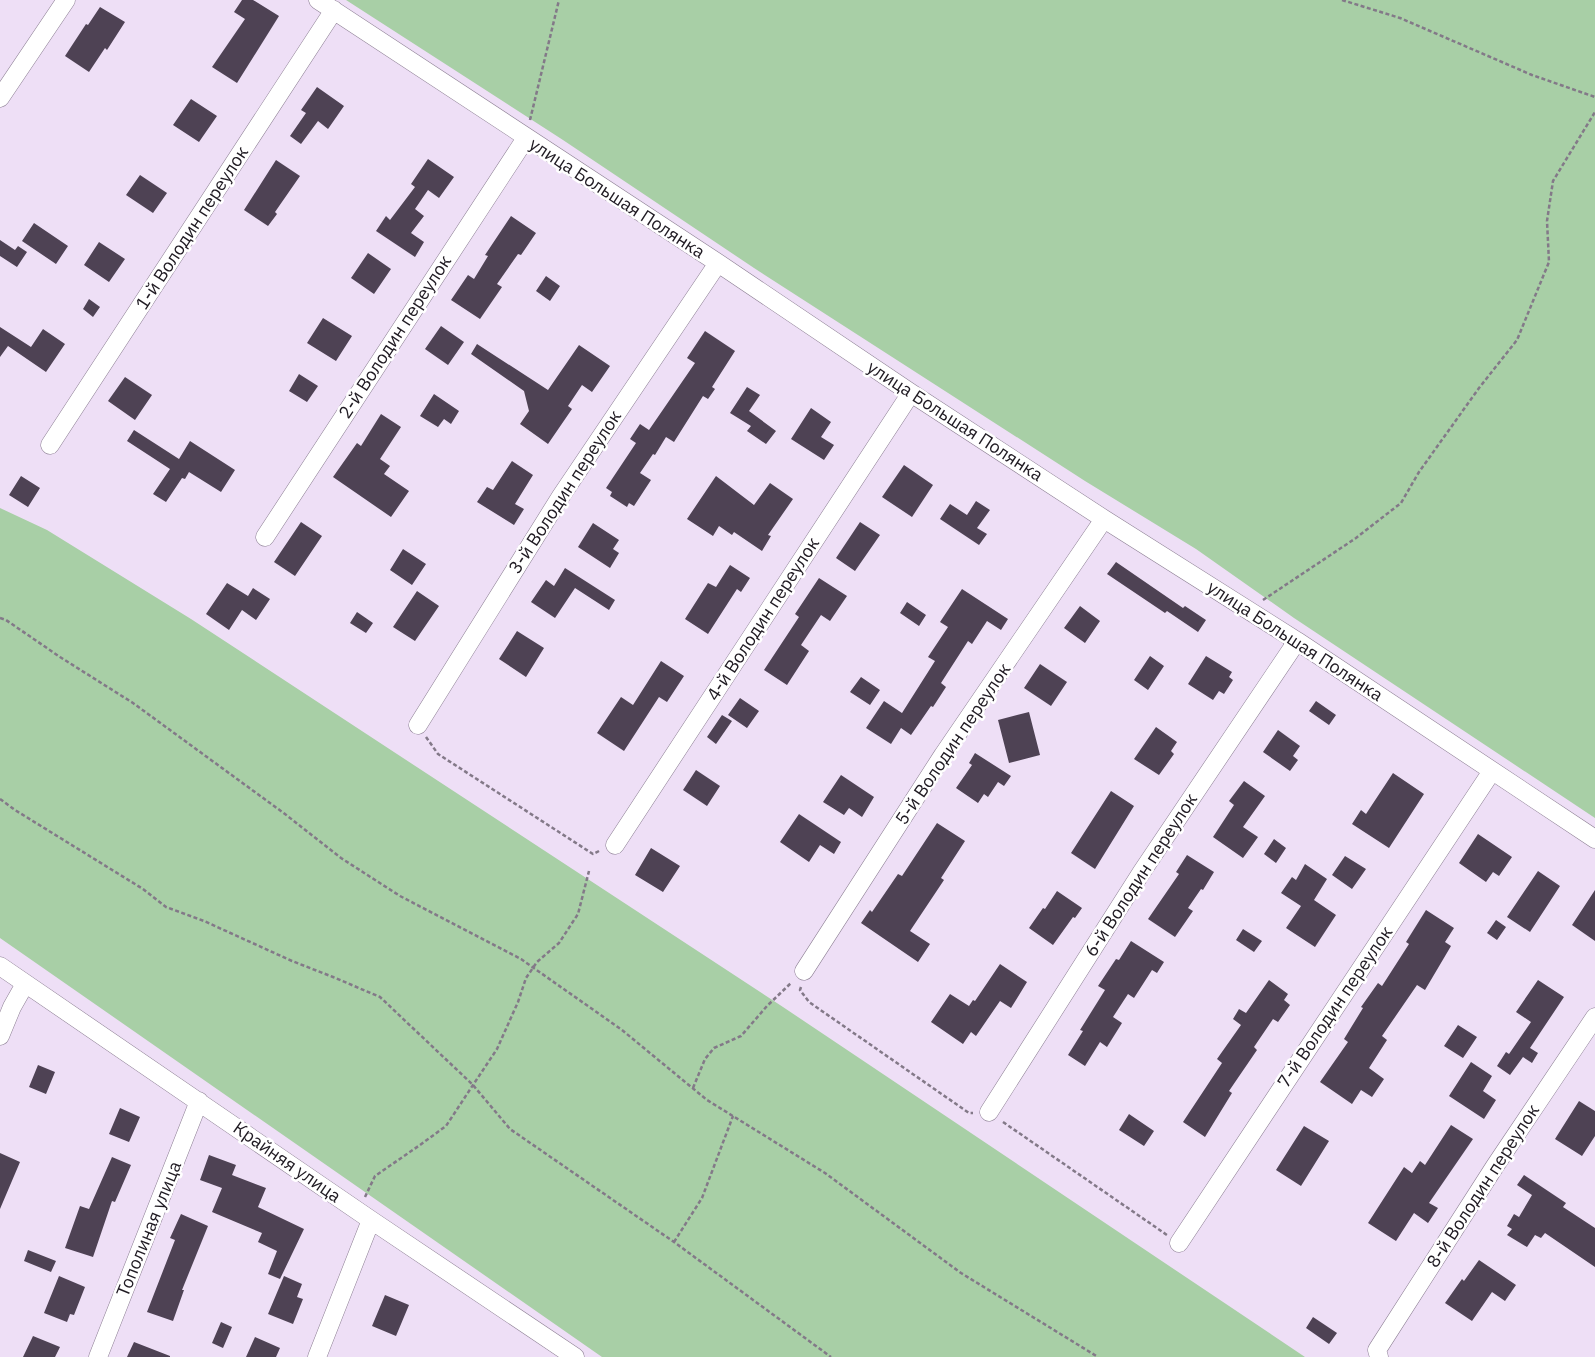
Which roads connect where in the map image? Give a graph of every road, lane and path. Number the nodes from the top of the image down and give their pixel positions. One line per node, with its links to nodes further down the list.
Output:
1 (66, 0): 7 (street)
2 (318, 0): 5 (street, улица Большая Полянка)
3 (559, 0): 9 (path)
4 (1342, 0): 6 (path)
5 (334, 10): 9 (street, улица Большая Полянка); 12 (street, 1-й Володин переулок)
6 (1595, 97)
7 (0, 98)
8 (1595, 112): 15 (path)
9 (526, 138): 10 (street, улица Большая Полянка); 14 (street, 2-й Володин переулок)
10 (718, 263): 11 (street, улица Большая Полянка); 18 (street, 3-й Володин переулок)
11 (911, 392): 13 (street, улица Большая Полянка); 22 (street, 4-й Володин переулок)
12 (50, 445)
13 (1104, 519): 15 (street, улица Большая Полянка); 26 (street, 5-й Володин переулок)
14 (265, 537)
15 (1248, 610): 17 (street, улица Большая Полянка)
16 (0, 618): 25 (path)
17 (1297, 641): 19 (street, улица Большая Полянка); 33 (street, 6-й Володин переулок)
18 (418, 725): 22 (path)
19 (1492, 771): 21 (street, улица Большая Полянка); 37 (street, 7-й Володин переулок)
20 (0, 799): 30 (path)
21 (1595, 839)
22 (615, 845)
23 (589, 871): 25 (path)
24 (0, 966): 27 (street, Крайняя улица)
25 (534, 967): 30 (path); 31 (path)
26 (804, 970): 31 (path)
27 (25, 984): 29 (street); 32 (street, Крайняя улица)
28 (1595, 1017): 43 (street, 8-й Володин переулок)
29 (0, 1036)
30 (473, 1085): 35 (path); 36 (path)
31 (693, 1088): 34 (path)
32 (199, 1101): 35 (street, Крайняя улица); 38 (street, Тополиная улица)
33 (989, 1112)
34 (733, 1116): 36 (path); 42 (path)
35 (364, 1216): 39 (street); 40 (street, Крайняя улица)
36 (674, 1242): 41 (path)
37 (1179, 1243)
38 (98, 1357)
39 (317, 1357)
40 (575, 1357)
41 (831, 1357)
42 (1098, 1357)
43 (1379, 1357)

